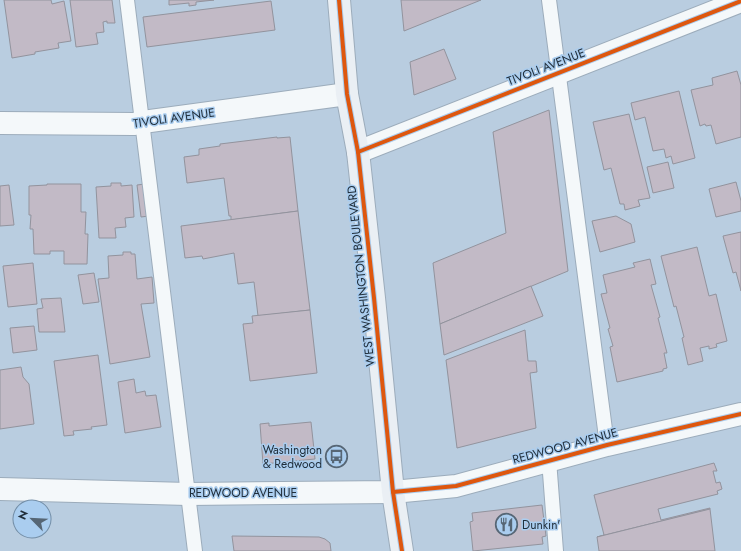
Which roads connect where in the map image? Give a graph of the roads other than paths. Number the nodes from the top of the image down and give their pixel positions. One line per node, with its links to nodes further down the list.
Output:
1 (127, 0): 7 (lane)
2 (339, 0): 6 (main road, WEST WASHINGTON BOULEVARD)
3 (549, 0): 5 (lane)
4 (741, 1): 5 (street, TIVOLI AVENUE)
5 (558, 73): 9 (street, TIVOLI AVENUE); 11 (lane)
6 (348, 94): 7 (street, TIVOLI AVENUE); 9 (main road, WEST WASHINGTON BOULEVARD)
7 (142, 122): 8 (street, TIVOLI AVENUE); 15 (lane)
8 (0, 123)
9 (358, 152): 14 (main road, WEST WASHINGTON BOULEVARD)
10 (741, 414): 11 (street, REDWOOD AVENUE)
11 (606, 445): 12 (street, REDWOOD AVENUE)
12 (549, 460): 14 (street, REDWOOD AVENUE); 18 (lane)
13 (0, 490): 15 (street, REDWOOD AVENUE)
14 (393, 492): 15 (street, REDWOOD AVENUE); 17 (main road, WEST WASHINGTON BOULEVARD)
15 (188, 494): 16 (lane)
16 (195, 551)
17 (402, 551)
18 (556, 551)

